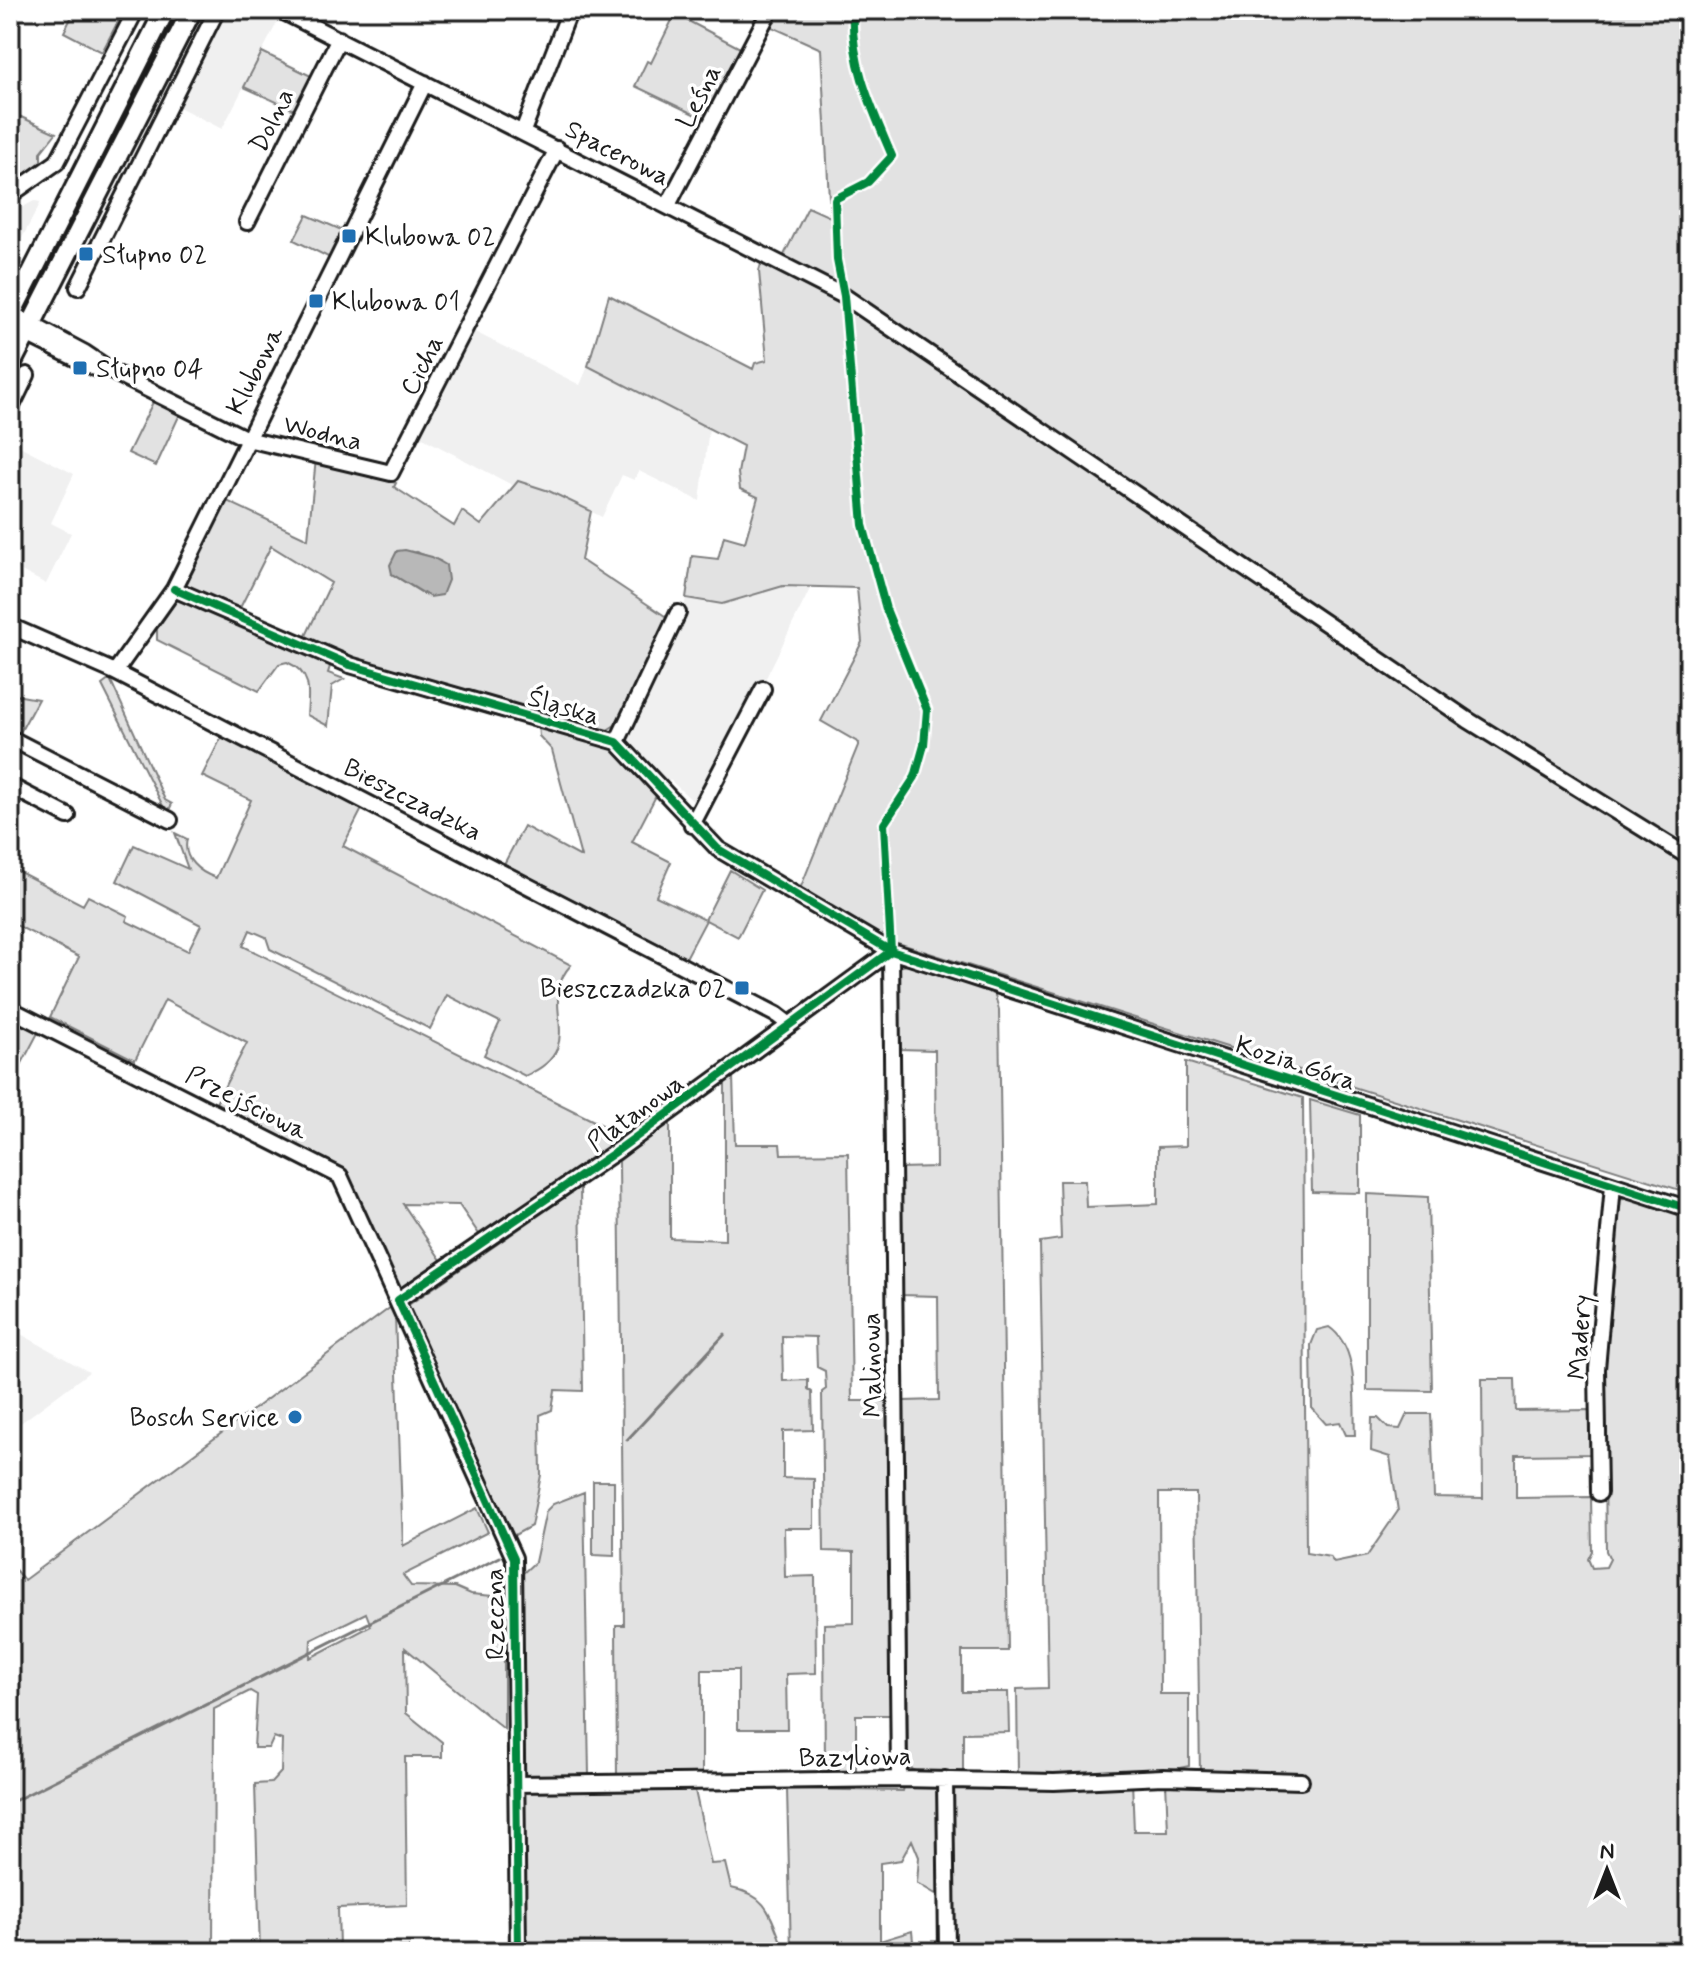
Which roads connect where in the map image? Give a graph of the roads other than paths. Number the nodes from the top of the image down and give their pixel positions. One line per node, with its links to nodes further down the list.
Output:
1 (136, 10): 12 (street)
2 (165, 10): 16 (main road)
3 (192, 10): 16 (main road)
4 (217, 10): 15 (street)
5 (280, 10): 8 (street, Spacerowa)
6 (570, 10): 10 (street)
7 (770, 10): 13 (street, Leśna)
8 (339, 39): 9 (street, Spacerowa); 14 (street, Dolna)
9 (425, 83): 10 (street, Spacerowa); 20 (street, Klubowa)
10 (523, 131): 11 (street, Spacerowa)
11 (557, 149): 13 (street, Spacerowa); 21 (street, Cicha)
12 (10, 195)
13 (668, 205): 33 (street, Spacerowa)
14 (247, 222)
15 (78, 287)
16 (16, 321): 17 (main road); 20 (street, Wodna)
17 (10, 366)
18 (27, 375): 19 (street)
19 (10, 410)
20 (247, 439): 21 (street, Wodna); 22 (street, Klubowa)
21 (391, 473)
22 (174, 589): 25 (street, Klubowa); 28 (street, Śląska)
23 (678, 613): 28 (street)
24 (10, 626): 25 (street, Bieszczadzka)
25 (115, 672): 36 (street, Bieszczadzka)
26 (763, 689): 32 (street)
27 (10, 738): 31 (street)
28 (617, 742): 32 (street, Śląska)
29 (10, 786): 30 (street)
30 (68, 816)
31 (170, 820)
32 (692, 825): 34 (street, Śląska)
33 (1689, 857)
34 (891, 951): 36 (street, Platanowa); 37 (street, Kozia Góra); 41 (street, Malinowa)
35 (10, 1009): 39 (street, Przejściowa)
36 (790, 1025): 39 (street, Platanowa)
37 (1613, 1185): 38 (street, Kozia Góra); 40 (street, Madery)
38 (1689, 1209)
39 (398, 1300): 44 (street, Rzeczna)
40 (1599, 1493)
41 (899, 1779): 42 (street, Bazyliowa); 44 (street, Bazyliowa)
42 (945, 1779): 43 (street, Bazyliowa); 46 (street)
43 (1301, 1781)
44 (516, 1784): 45 (street, Rzeczna)
45 (518, 1952)
46 (947, 1952)

